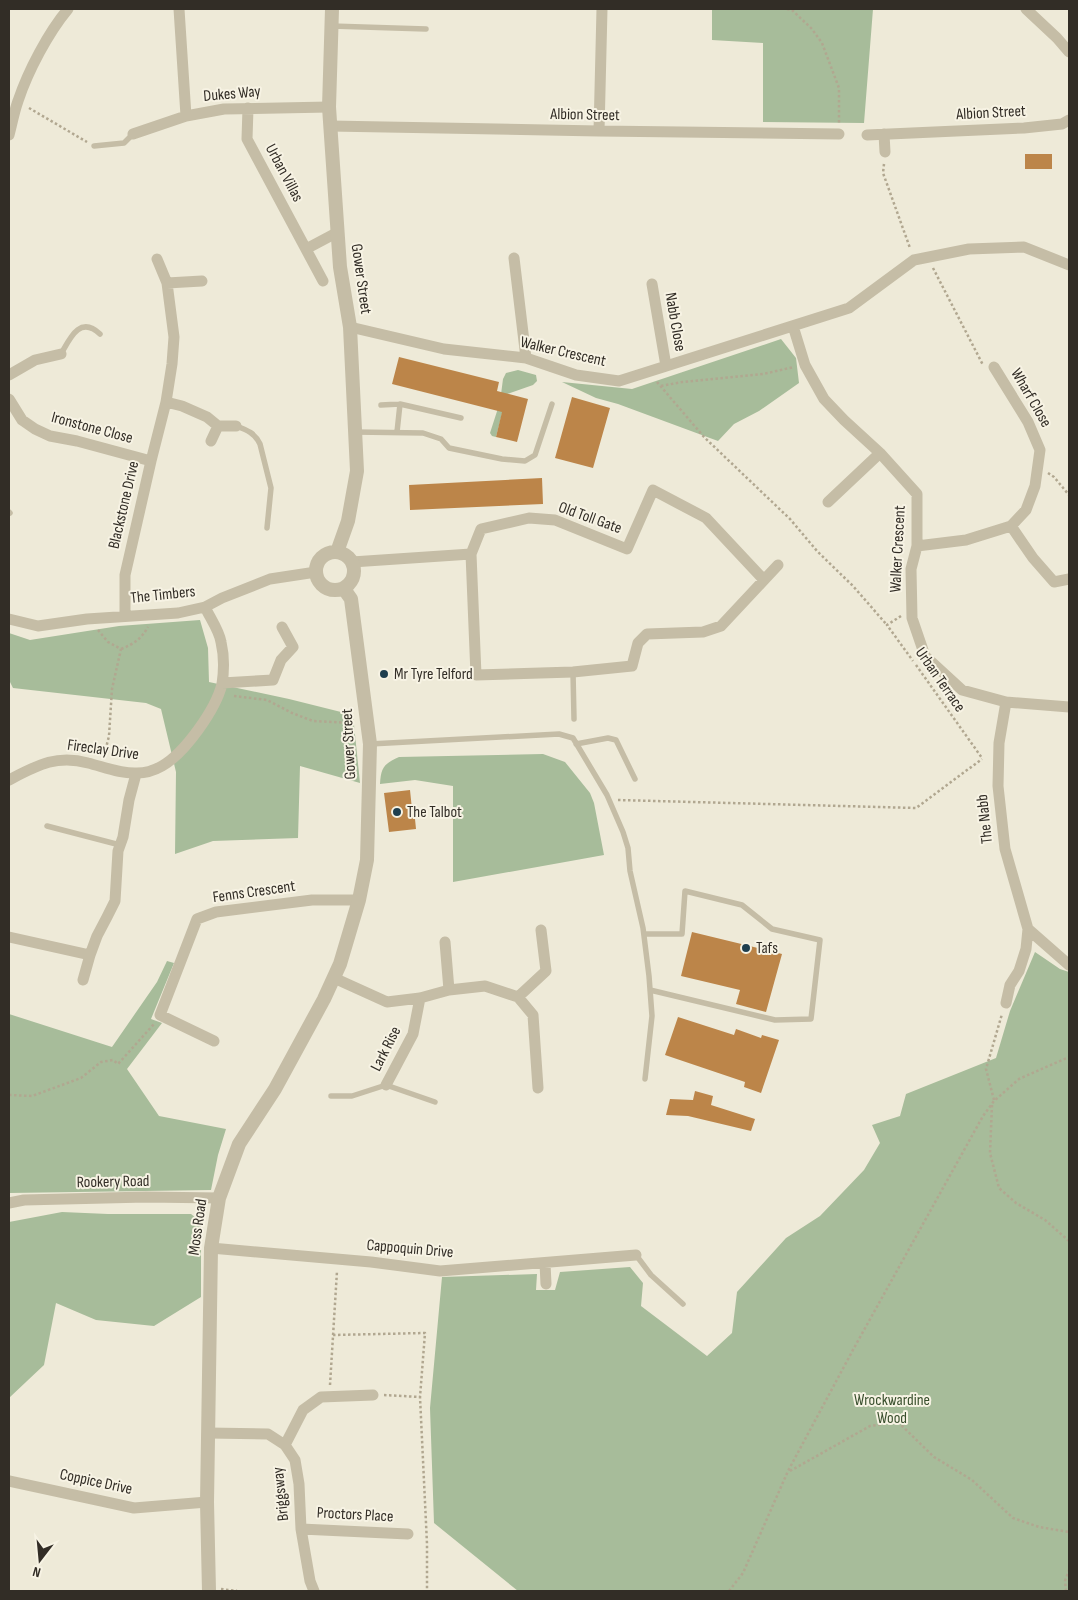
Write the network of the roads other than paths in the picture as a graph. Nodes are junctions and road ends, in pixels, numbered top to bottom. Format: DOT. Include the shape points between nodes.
graph roads {
  1 [pos="68,9"];
  2 [pos="179,9"];
  3 [pos="332,9"];
  4 [pos="602,9"];
  5 [pos="1026,9"];
  6 [pos="331,26"];
  7 [pos="426,28"];
  8 [pos="1069,52"];
  9 [pos="328,107"];
  10 [pos="248,108"];
  11 [pos="186,116"];
  12 [pos="1069,120"];
  13 [pos="330,126"];
  14 [pos="599,131"];
  15 [pos="133,134"];
  16 [pos="839,134"];
  17 [pos="884,134"];
  18 [pos="9,135"];
  19 [pos="867,135"];
  20 [pos="94,146"];
  21 [pos="885,152"];
  22 [pos="338,232"];
  23 [pos="306,249"];
  24 [pos="514,258"];
  25 [pos="157,259"];
  26 [pos="1069,265"];
  27 [pos="202,281"];
  28 [pos="322,281"];
  29 [pos="167,283"];
  30 [pos="652,284"];
  31 [pos="793,326"];
  32 [pos="350,327"];
  33 [pos="100,334"];
  34 [pos="61,354"];
  35 [pos="526,358"];
  36 [pos="666,366"];
  37 [pos="994,367"];
  38 [pos="9,375"];
  39 [pos="9,399"];
  40 [pos="166,402"];
  41 [pos="400,404"];
  42 [pos="552,404"];
  43 [pos="381,405"];
  44 [pos="461,418"];
  45 [pos="218,426"];
  46 [pos="236,426"];
  47 [pos="355,432"];
  48 [pos="396,432"];
  49 [pos="210,441"];
  50 [pos="880,454"];
  51 [pos="151,460"];
  52 [pos="828,502"];
  53 [pos="1011,526"];
  54 [pos="268,528"];
  55 [pos="917,546"];
  56 [pos="337,552"];
  57 [pos="470,554"];
  58 [pos="352,562"];
  59 [pos="778,565"];
  60 [pos="316,572"];
  61 [pos="1069,579"];
  62 [pos="764,580"];
  63 [pos="344,589"];
  64 [pos="205,607"];
  65 [pos="125,616"];
  66 [pos="9,619"];
  67 [pos="282,627"];
  68 [pos="573,672"];
  69 [pos="220,688"];
  70 [pos="1006,702"];
  71 [pos="1069,707"];
  72 [pos="574,719"];
  73 [pos="370,744"];
  74 [pos="576,744"];
  75 [pos="136,774"];
  76 [pos="635,779"];
  77 [pos="9,780"];
  78 [pos="47,826"];
  79 [pos="120,845"];
  80 [pos="359,900"];
  81 [pos="1028,929"];
  82 [pos="541,930"];
  83 [pos="644,934"];
  84 [pos="9,937"];
  85 [pos="445,942"];
  86 [pos="90,955"];
  87 [pos="1069,965"];
  88 [pos="334,978"];
  89 [pos="83,980"];
  90 [pos="450,990"];
  91 [pos="650,990"];
  92 [pos="518,997"];
  93 [pos="420,998"];
  94 [pos="1006,1003"];
  95 [pos="214,1040"];
  96 [pos="645,1078"];
  97 [pos="386,1085"];
  98 [pos="538,1088"];
  99 [pos="331,1096"];
  100 [pos="435,1102"];
  101 [pos="219,1198"];
  102 [pos="9,1203"];
  103 [pos="211,1248"];
  104 [pos="636,1255"];
  105 [pos="545,1263"];
  106 [pos="546,1284"];
  107 [pos="683,1304"];
  108 [pos="373,1395"];
  109 [pos="208,1432"];
  110 [pos="286,1445"];
  111 [pos="9,1481"];
  112 [pos="207,1502"];
  113 [pos="301,1528"];
  114 [pos="408,1534"];
  115 [pos="209,1591"];
  116 [pos="314,1591"];
  1 -- 18 [label="street" via="34,63 18,101"];
  2 -- 11 [label="street, Dukes Way"];
  3 -- 6 [label="street, Gower Street"];
  4 -- 14 [label="street"];
  5 -- 8 [label="street"];
  6 -- 7 [label="lane"];
  6 -- 9 [label="street, Gower Street"];
  9 -- 10 [label="street, Dukes Way"];
  9 -- 13 [label="street, Gower Street"];
  10 -- 11 [label="street, Dukes Way"];
  10 -- 23 [label="street, Urban Villas" via="248,139"];
  11 -- 15 [label="street"];
  12 -- 17 [label="street, Albion Street" via="1062,124 1024,128"];
  13 -- 14 [label="street, Albion Street"];
  13 -- 22 [label="street, Gower Street"];
  14 -- 16 [label="street, Albion Street"];
  15 -- 20 [label="lane" via="124,143"];
  17 -- 19 [label="street, Albion Street"];
  17 -- 21 [label="street"];
  22 -- 23 [label="street"];
  22 -- 32 [label="street, Gower Street"];
  23 -- 28 [label="street, Urban Villas"];
  24 -- 35 [label="street"];
  25 -- 29 [label="street, Blackstone Drive"];
  26 -- 31 [label="street, Walker Crescent" via="1024,246 969,249 914,260 849,308"];
  27 -- 29 [label="street"];
  29 -- 40 [label="street, Blackstone Drive" via="174,336"];
  30 -- 36 [label="street, Nabb Close"];
  31 -- 36 [label="street, Walker Crescent"];
  31 -- 50 [label="street, Walker Crescent" via="805,365 824,399"];
  32 -- 35 [label="street, Walker Crescent" via="444,349"];
  32 -- 47 [label="street, Gower Street"];
  33 -- 34 [label="lane" via="94,328 80,328"];
  34 -- 38 [label="street" via="35,360"];
  35 -- 36 [label="street, Walker Crescent" via="576,375 619,381"];
  37 -- 53 [label="street, Wharf Close" via="1028,422 1040,450 1035,486 1026,510"];
  39 -- 51 [label="street, Ironstone Close" via="22,420 50,436"];
  40 -- 45 [label="street" via="207,417"];
  40 -- 51 [label="street, Blackstone Drive"];
  41 -- 43 [label="lane"];
  41 -- 44 [label="lane"];
  41 -- 48 [label="lane"];
  42 -- 48 [label="lane" via="535,455 525,461 449,448 440,439 423,433"];
  45 -- 46 [label="street"];
  45 -- 49 [label="street"];
  46 -- 54 [label="lane" via="250,432 260,444 271,488"];
  47 -- 48 [label="lane"];
  47 -- 56 [label="street, Gower Street" via="357,471 348,521"];
  50 -- 52 [label="street"];
  50 -- 55 [label="street, Walker Crescent" via="917,494"];
  51 -- 65 [label="street, Blackstone Drive" via="125,575"];
  53 -- 55 [label="street" via="966,540"];
  53 -- 61 [label="street" via="1054,582"];
  55 -- 70 [label="street, Walker Crescent" via="910,569 912,618 925,656 962,690"];
  56 -- 58 [label="street" via="348,556"];
  56 -- 60 [label="street" via="324,556"];
  57 -- 58 [label="street"];
  57 -- 62 [label="street, Old Toll Gate" via="481,529 529,518 555,520 627,549 653,490 706,518"];
  57 -- 68 [label="street, Old Toll Gate" via="476,675"];
  58 -- 63 [label="street" via="354,579"];
  59 -- 62 [label="street, Old Toll Gate"];
  60 -- 63 [label="street" via="317,580 328,590"];
  60 -- 64 [label="street, The Timbers" via="270,580"];
  62 -- 68 [label="street, Old Toll Gate" via="721,626 703,632 647,634 638,643 632,666"];
  63 -- 73 [label="street, Gower Street" via="351,599"];
  64 -- 65 [label="street, The Timbers" via="178,613"];
  64 -- 69 [label="street, Fireclay Drive" via="221,640 223,667"];
  65 -- 66 [label="street, The Timbers" via="38,626"];
  67 -- 69 [label="street" via="294,647 281,660 273,680"];
  68 -- 72 [label="lane"];
  69 -- 75 [label="street, Fireclay Drive" via="210,712 178,753 162,766"];
  70 -- 71 [label="street, Walker Crescent"];
  70 -- 81 [label="street, The Nabb" via="998,743 1004,849"];
  73 -- 74 [label="lane" via="559,734 573,738"];
  73 -- 80 [label="street, Gower Street" via="367,860"];
  74 -- 76 [label="lane" via="608,738 616,740"];
  74 -- 83 [label="lane" via="609,800 623,832"];
  75 -- 77 [label="street, Fireclay Drive" via="86,762 51,760"];
  75 -- 79 [label="street"];
  78 -- 79 [label="lane"];
  79 -- 86 [label="street" via="115,901"];
  80 -- 88 [label="street, Moss Road"];
  80 -- 95 [label="street, Fenns Crescent" via="312,900 216,912 197,919 160,1015"];
  81 -- 87 [label="street"];
  81 -- 94 [label="street" via="1026,949 1019,971 1010,985"];
  82 -- 92 [label="street" via="546,971"];
  83 -- 91 [label="lane"];
  83 -- 91 [label="lane" via="682,934 685,891 742,905 772,929 820,940 811,1019 775,1020"];
  84 -- 86 [label="street"];
  85 -- 90 [label="street"];
  86 -- 89 [label="street"];
  88 -- 93 [label="street" via="387,1002"];
  88 -- 101 [label="street, Moss Road" via="275,1089 239,1144"];
  90 -- 92 [label="street" via="485,986"];
  90 -- 93 [label="street"];
  91 -- 96 [label="lane" via="652,1016"];
  92 -- 98 [label="street" via="533,1015"];
  93 -- 97 [label="street, Lark Rise" via="413,1034"];
  97 -- 99 [label="lane" via="352,1096"];
  97 -- 100 [label="lane"];
  101 -- 102 [label="street, Rookery Road" via="146,1197"];
  101 -- 103 [label="street, Moss Road"];
  103 -- 105 [label="street, Cappoquin Drive" via="440,1271"];
  103 -- 109 [label="street, Moss Road"];
  104 -- 105 [label="street, Cappoquin Drive"];
  104 -- 107 [label="lane" via="651,1275"];
  105 -- 106 [label="street"];
  108 -- 110 [label="street" via="321,1397 303,1410"];
  109 -- 110 [label="street, Briggsway" via="268,1434"];
  109 -- 112 [label="street, Moss Road"];
  110 -- 113 [label="street, Briggsway" via="295,1460"];
  111 -- 112 [label="street, Coppice Drive" via="134,1508"];
  112 -- 115 [label="street, Moss Road"];
  113 -- 114 [label="street, Proctors Place"];
  113 -- 116 [label="street, Briggsway"];
}
